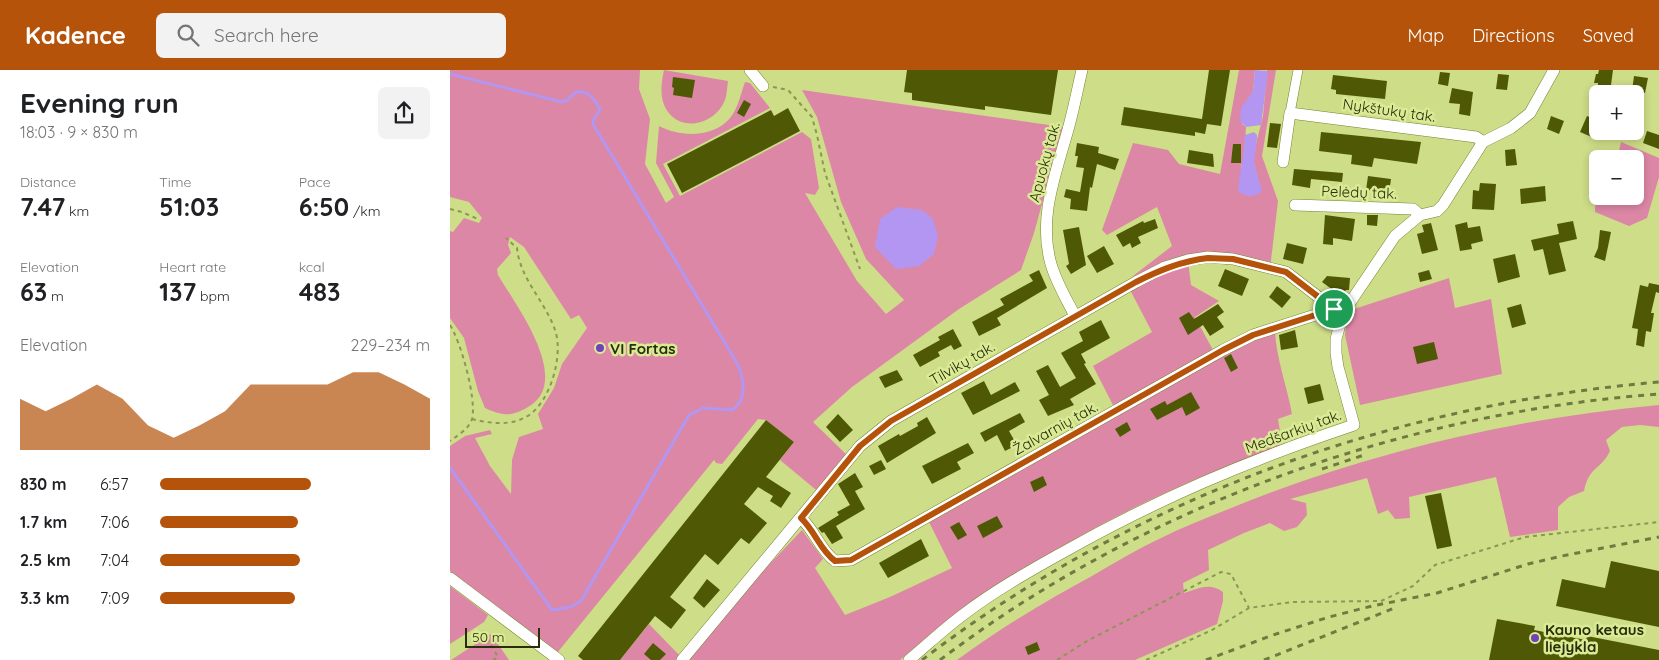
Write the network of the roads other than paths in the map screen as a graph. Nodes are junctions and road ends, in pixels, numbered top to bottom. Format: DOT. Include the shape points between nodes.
graph roads {
  1 [pos="750,70"];
  2 [pos="1082,70"];
  3 [pos="1298,70"];
  4 [pos="1554,70"];
  5 [pos="763,86"];
  6 [pos="1290,112"];
  7 [pos="1483,142"];
  8 [pos="1283,162"];
  9 [pos="1294,205"];
  10 [pos="1420,215"];
  11 [pos="1338,311"];
  12 [pos="1075,316"];
  13 [pos="801,518"];
  14 [pos="450,578"];
  15 [pos="559,660"];
  16 [pos="682,660"];
  17 [pos="909,660"];
  1 -- 5 [label="street"];
  2 -- 12 [label="street, Apuokų tak." via="1046,216 1051,266"];
  3 -- 6 [label="street"];
  4 -- 7 [label="street" via="1530,113 1512,128"];
  6 -- 7 [label="street, Nykštukų tak." via="1476,137"];
  6 -- 8 [label="street"];
  7 -- 10 [label="street, Medšarkių tak." via="1443,205"];
  9 -- 10 [label="street, Pelėdų tak." via="1413,209"];
  10 -- 11 [label="street, Medšarkių tak." via="1390,243"];
  11 -- 12 [label="street, Tilvikų tak." via="1286,272 1233,259 1208,258 1166,267"];
  11 -- 13 [label="street, Žalvarnių tak." via="1253,335 1223,350 851,560 835,561 828,556"];
  11 -- 17 [label="street, Medšarkių tak." via="1336,353 1354,425 1216,476 1102,530 965,613"];
  12 -- 13 [label="street, Tilvikų tak." via="891,421 860,446"];
  13 -- 16 [label="street, Tilvikų tak."];
  14 -- 15 [label="street"];
}
